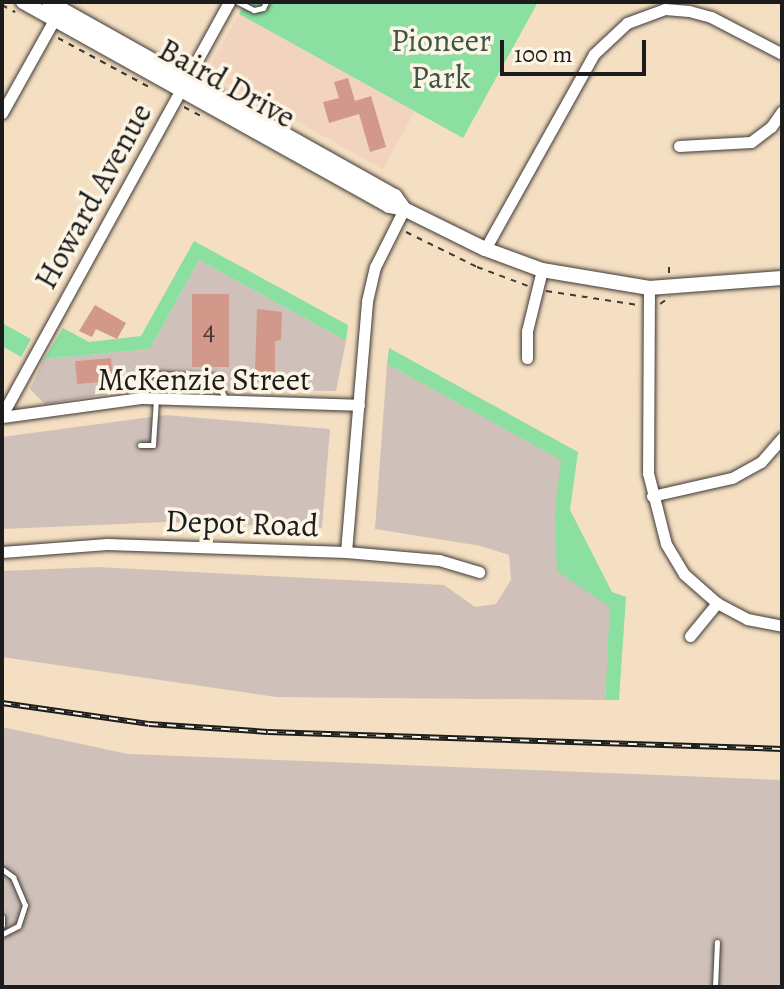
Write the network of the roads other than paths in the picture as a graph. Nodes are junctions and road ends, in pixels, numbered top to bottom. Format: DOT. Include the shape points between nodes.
graph roads {
  1 [pos="23,2"];
  2 [pos="229,2"];
  3 [pos="238,2"];
  4 [pos="266,2"];
  5 [pos="57,8"];
  6 [pos="645,8"];
  7 [pos="782,54"];
  8 [pos="185,84"];
  9 [pos="782,111"];
  10 [pos="2,113"];
  11 [pos="679,146"];
  12 [pos="404,209"];
  13 [pos="485,249"];
  14 [pos="542,270"];
  15 [pos="782,278"];
  16 [pos="649,288"];
  17 [pos="527,358"];
  18 [pos="141,398"];
  19 [pos="156,398"];
  20 [pos="226,400"];
  21 [pos="359,405"];
  22 [pos="2,416"];
  23 [pos="782,438"];
  24 [pos="140,445"];
  25 [pos="652,496"];
  26 [pos="2,552"];
  27 [pos="346,552"];
  28 [pos="479,572"];
  29 [pos="717,603"];
  30 [pos="782,626"];
  31 [pos="690,636"];
  32 [pos="2,869"];
  33 [pos="2,917"];
  34 [pos="2,925"];
  35 [pos="2,934"];
  36 [pos="717,942"];
  37 [pos="715,987"];
  1 -- 5 [label="street, Baird Drive"];
  2 -- 8 [label="street, Howard Avenue"];
  3 -- 4 [label="lane" via="254,10"];
  5 -- 8 [label="street, Baird Drive"];
  5 -- 10 [label="street"];
  6 -- 7 [label="street" via="711,17"];
  6 -- 13 [label="street" via="594,54"];
  8 -- 12 [label="street, Baird Drive" via="389,206"];
  8 -- 22 [label="street, Howard Avenue"];
  9 -- 11 [label="street" via="751,142"];
  12 -- 13 [label="street, Baird Drive"];
  12 -- 21 [label="street" via="370,282"];
  13 -- 14 [label="street, Baird Drive"];
  14 -- 16 [label="street, Baird Drive"];
  14 -- 17 [label="street" via="527,331"];
  15 -- 16 [label="street, Baird Drive"];
  16 -- 25 [label="street"];
  18 -- 19 [label="street, McKenzie Street"];
  18 -- 20 [label="lane" via="148,374 215,377"];
  18 -- 22 [label="street, McKenzie Street"];
  19 -- 20 [label="street, McKenzie Street"];
  19 -- 24 [label="lane" via="153,445"];
  20 -- 21 [label="street, McKenzie Street"];
  21 -- 27 [label="street"];
  23 -- 25 [label="street" via="761,462 732,478"];
  25 -- 29 [label="street" via="666,544 684,574"];
  26 -- 27 [label="street, Depot Road" via="107,544"];
  27 -- 28 [label="street, Depot Road" via="439,560"];
  29 -- 30 [label="street" via="747,619"];
  29 -- 31 [label="street"];
  32 -- 35 [label="lane" via="13,877 25,905 18,926"];
  33 -- 34 [label="lane"];
  36 -- 37 [label="lane"];
}
